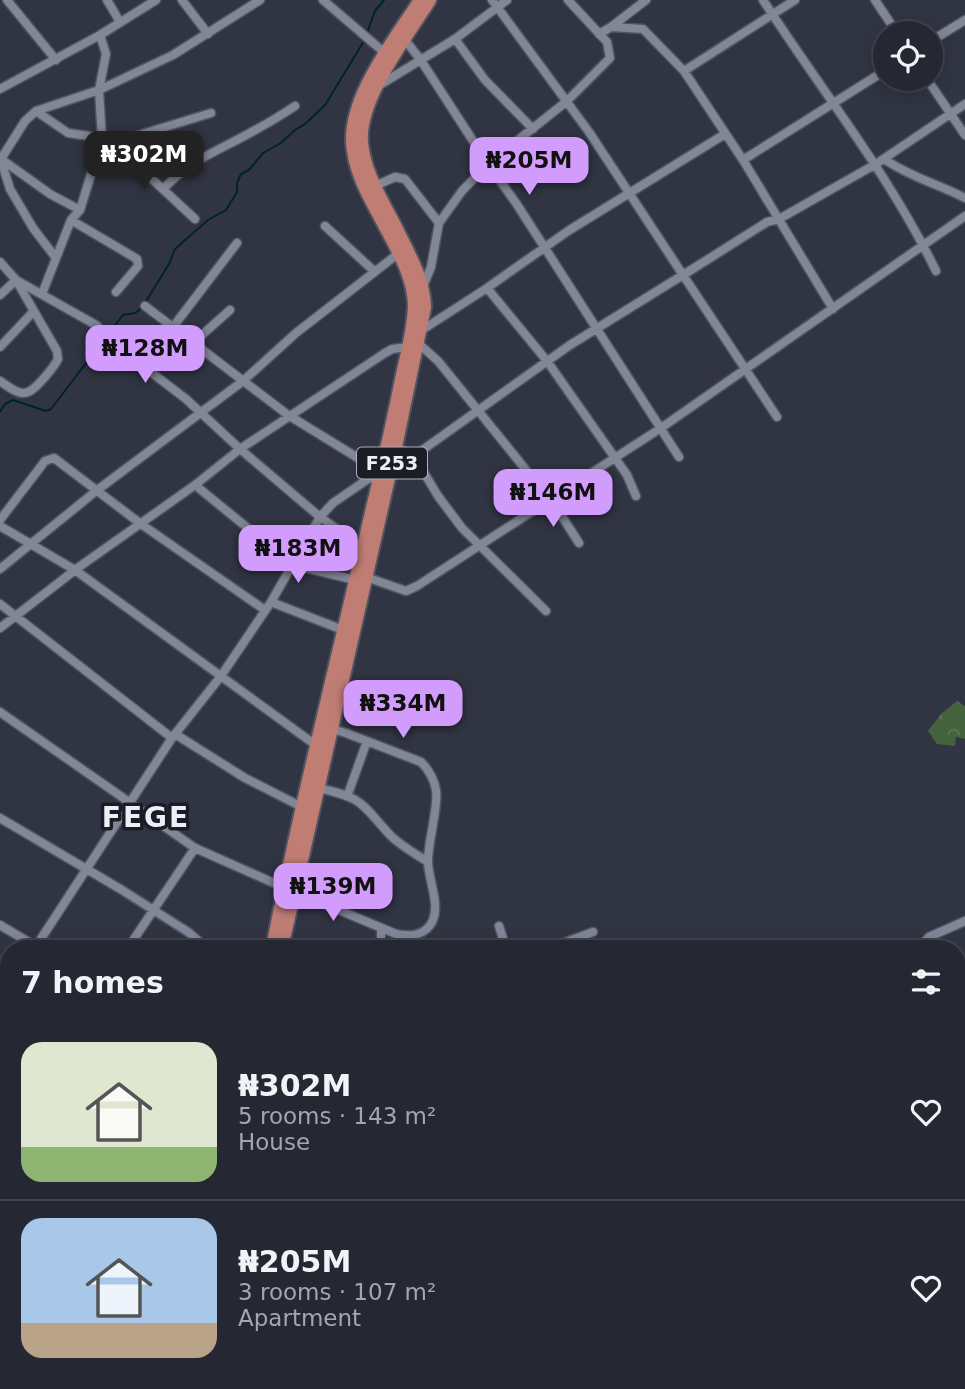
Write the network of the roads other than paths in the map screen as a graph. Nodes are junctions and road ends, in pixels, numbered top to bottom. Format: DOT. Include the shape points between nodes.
graph roads {
  1 [pos="107,0"];
  2 [pos="156,0"];
  3 [pos="182,0"];
  4 [pos="260,0"];
  5 [pos="323,0"];
  6 [pos="420,0"];
  7 [pos="430,0"];
  8 [pos="507,0"];
  9 [pos="568,0"];
  10 [pos="763,0"];
  11 [pos="795,0"];
  12 [pos="875,0"];
  13 [pos="10,1"];
  14 [pos="642,1"];
  15 [pos="495,4"];
  16 [pos="0,10"];
  17 [pos="772,15"];
  18 [pos="965,20"];
  19 [pos="889,21"];
  20 [pos="120,22"];
  21 [pos="611,27"];
  22 [pos="208,34"];
  23 [pos="599,34"];
  24 [pos="943,34"];
  25 [pos="100,35"];
  26 [pos="455,39"];
  27 [pos="405,40"];
  28 [pos="386,54"];
  29 [pos="420,59"];
  30 [pos="56,61"];
  31 [pos="684,71"];
  32 [pos="873,78"];
  33 [pos="376,87"];
  34 [pos="0,89"];
  35 [pos="99,90"];
  36 [pos="935,91"];
  37 [pos="567,101"];
  38 [pos="834,103"];
  39 [pos="965,104"];
  40 [pos="295,106"];
  41 [pos="36,111"];
  42 [pos="211,113"];
  43 [pos="951,115"];
  44 [pos="533,129"];
  45 [pos="724,134"];
  46 [pos="965,135"];
  47 [pos="102,139"];
  48 [pos="113,143"];
  49 [pos="1,158"];
  50 [pos="884,159"];
  51 [pos="743,160"];
  52 [pos="488,164"];
  53 [pos="876,164"];
  54 [pos="375,186"];
  55 [pos="164,188"];
  56 [pos="628,194"];
  57 [pos="965,198"];
  58 [pos="80,210"];
  59 [pos="965,216"];
  60 [pos="195,219"];
  61 [pos="779,219"];
  62 [pos="71,220"];
  63 [pos="439,223"];
  64 [pos="325,226"];
  65 [pos="237,243"];
  66 [pos="923,244"];
  67 [pos="544,248"];
  68 [pos="399,253"];
  69 [pos="56,258"];
  70 [pos="0,262"];
  71 [pos="374,271"];
  72 [pos="936,271"];
  73 [pos="683,275"];
  74 [pos="16,280"];
  75 [pos="423,287"];
  76 [pos="487,288"];
  77 [pos="116,292"];
  78 [pos="42,294"];
  79 [pos="0,295"];
  80 [pos="145,306"];
  81 [pos="833,309"];
  82 [pos="229,310"];
  83 [pos="33,312"];
  84 [pos="173,327"];
  85 [pos="598,328"];
  86 [pos="422,330"];
  87 [pos="1,342"];
  88 [pos="194,342"];
  89 [pos="413,346"];
  90 [pos="547,361"];
  91 [pos="745,368"];
  92 [pos="0,381"];
  93 [pos="243,381"];
  94 [pos="478,411"];
  95 [pos="201,412"];
  96 [pos="288,415"];
  97 [pos="777,417"];
  98 [pos="661,428"];
  99 [pos="396,447"];
  100 [pos="240,449"];
  101 [pos="414,456"];
  102 [pos="679,457"];
  103 [pos="358,458"];
  104 [pos="614,459"];
  105 [pos="383,483"];
  106 [pos="195,485"];
  107 [pos="96,491"];
  108 [pos="636,496"];
  109 [pos="549,500"];
  110 [pos="320,517"];
  111 [pos="0,520"];
  112 [pos="141,524"];
  113 [pos="0,526"];
  114 [pos="579,542"];
  115 [pos="33,544"];
  116 [pos="479,547"];
  117 [pos="363,548"];
  118 [pos="293,565"];
  119 [pos="0,569"];
  120 [pos="75,570"];
  121 [pos="361,578"];
  122 [pos="271,602"];
  123 [pos="0,604"];
  124 [pos="265,610"];
  125 [pos="545,611"];
  126 [pos="15,615"];
  127 [pos="0,628"];
  128 [pos="344,630"];
  129 [pos="221,676"];
  130 [pos="0,712"];
  131 [pos="332,729"];
  132 [pos="174,736"];
  133 [pos="367,741"];
  134 [pos="317,746"];
  135 [pos="318,788"];
  136 [pos="348,794"];
  137 [pos="130,804"];
  138 [pos="304,816"];
  139 [pos="0,818"];
  140 [pos="195,848"];
  141 [pos="428,862"];
  142 [pos="88,870"];
  143 [pos="290,890"];
  144 [pos="152,910"];
  145 [pos="964,922"];
  146 [pos="0,925"];
  147 [pos="499,926"];
  148 [pos="382,928"];
  149 [pos="593,932"];
  150 [pos="23,940"];
  151 [pos="41,940"];
  152 [pos="133,940"];
  153 [pos="198,940"];
  154 [pos="274,940"];
  155 [pos="283,940"];
  156 [pos="381,940"];
  157 [pos="503,940"];
  158 [pos="572,940"];
  159 [pos="926,940"];
  1 -- 20 [label="street"];
  2 -- 20 [label="street"];
  3 -- 22 [label="street"];
  4 -- 22 [label="street"];
  5 -- 28 [label="street"];
  6 -- 28 [label="main road, F253"];
  7 -- 27 [label="main road, F253"];
  8 -- 15 [label="street"];
  9 -- 23 [label="street"];
  10 -- 17 [label="street"];
  11 -- 17 [label="street"];
  12 -- 19 [label="street"];
  13 -- 16 [label="street"];
  13 -- 30 [label="street"];
  14 -- 21 [label="street"];
  15 -- 26 [label="street"];
  15 -- 37 [label="street"];
  17 -- 31 [label="street"];
  17 -- 38 [label="street"];
  18 -- 24 [label="street"];
  20 -- 25 [label="street"];
  21 -- 23 [label="street"];
  21 -- 31 [label="street" via="643,29"];
  22 -- 35 [label="street"];
  23 -- 37 [label="street" via="607,42 610,58"];
  25 -- 30 [label="street"];
  25 -- 35 [label="street" via="106,54"];
  26 -- 29 [label="street"];
  26 -- 44 [label="street" via="485,80"];
  27 -- 29 [label="street"];
  27 -- 33 [label="main road, F253"];
  28 -- 68 [label="main road, F253" via="355,111 351,136 364,186"];
  29 -- 33 [label="street"];
  29 -- 52 [label="street"];
  30 -- 34 [label="street"];
  31 -- 45 [label="street"];
  32 -- 38 [label="street"];
  33 -- 54 [label="main road, F253" via="361,128 364,156"];
  35 -- 41 [label="street"];
  35 -- 47 [label="street"];
  36 -- 43 [label="street"];
  37 -- 44 [label="street"];
  37 -- 56 [label="street"];
  38 -- 51 [label="street"];
  38 -- 53 [label="street"];
  39 -- 43 [label="street"];
  40 -- 55 [label="street" via="182,170"];
  41 -- 47 [label="street" via="68,133"];
  41 -- 49 [label="street"];
  42 -- 48 [label="street"];
  43 -- 46 [label="street"];
  43 -- 50 [label="street"];
  44 -- 52 [label="street"];
  45 -- 51 [label="street"];
  45 -- 56 [label="street"];
  47 -- 48 [label="street"];
  47 -- 58 [label="street"];
  48 -- 55 [label="street"];
  49 -- 58 [label="street"];
  49 -- 69 [label="street" via="10,189"];
  50 -- 53 [label="street"];
  50 -- 57 [label="street"];
  51 -- 61 [label="street"];
  52 -- 63 [label="street"];
  52 -- 67 [label="street"];
  53 -- 61 [label="street"];
  53 -- 66 [label="street"];
  54 -- 63 [label="street" via="395,177 405,178"];
  54 -- 75 [label="main road, F253"];
  55 -- 60 [label="street"];
  56 -- 67 [label="street"];
  56 -- 73 [label="street"];
  58 -- 62 [label="street"];
  59 -- 66 [label="street"];
  61 -- 73 [label="street"];
  61 -- 81 [label="street"];
  62 -- 69 [label="street"];
  62 -- 77 [label="street" via="137,259 138,266"];
  63 -- 75 [label="street"];
  64 -- 71 [label="street"];
  65 -- 84 [label="street"];
  66 -- 72 [label="street"];
  66 -- 81 [label="street"];
  67 -- 76 [label="street"];
  67 -- 85 [label="street"];
  68 -- 71 [label="street"];
  68 -- 89 [label="main road, F253" via="413,293"];
  69 -- 78 [label="street"];
  70 -- 74 [label="street"];
  71 -- 93 [label="street"];
  73 -- 85 [label="street"];
  73 -- 91 [label="street"];
  74 -- 78 [label="street"];
  74 -- 79 [label="street"];
  74 -- 83 [label="street"];
  75 -- 86 [label="main road, F253"];
  76 -- 86 [label="street"];
  76 -- 90 [label="street"];
  78 -- 95 [label="street" via="96,325"];
  80 -- 84 [label="street"];
  81 -- 91 [label="street"];
  82 -- 88 [label="street"];
  83 -- 87 [label="street"];
  83 -- 92 [label="street" via="58,359 32,392 14,391"];
  84 -- 88 [label="street"];
  85 -- 90 [label="street"];
  85 -- 98 [label="street"];
  86 -- 89 [label="main road, F253"];
  88 -- 93 [label="street"];
  89 -- 94 [label="street" via="438,361"];
  89 -- 96 [label="street" via="392,349"];
  89 -- 99 [label="main road, F253"];
  89 -- 105 [label="main road, F253"];
  90 -- 94 [label="street"];
  90 -- 104 [label="street"];
  91 -- 97 [label="street"];
  91 -- 98 [label="street"];
  93 -- 95 [label="street"];
  93 -- 96 [label="street"];
  94 -- 101 [label="street"];
  94 -- 109 [label="street"];
  95 -- 100 [label="street"];
  95 -- 107 [label="street"];
  96 -- 100 [label="street"];
  96 -- 103 [label="street"];
  98 -- 102 [label="street"];
  98 -- 104 [label="street"];
  99 -- 101 [label="street"];
  99 -- 105 [label="main road, F253"];
  100 -- 106 [label="street"];
  100 -- 110 [label="street"];
  101 -- 116 [label="street" via="449,512"];
  104 -- 108 [label="street"];
  104 -- 109 [label="street"];
  105 -- 110 [label="street" via="368,478"];
  105 -- 117 [label="main road, F253"];
  105 -- 121 [label="main road, F253"];
  106 -- 112 [label="street"];
  106 -- 118 [label="street"];
  107 -- 111 [label="street" via="49,458"];
  107 -- 112 [label="street"];
  107 -- 115 [label="street"];
  109 -- 114 [label="street"];
  109 -- 116 [label="street"];
  110 -- 117 [label="street"];
  110 -- 118 [label="street"];
  112 -- 120 [label="street"];
  112 -- 124 [label="street"];
  113 -- 115 [label="street"];
  115 -- 119 [label="street"];
  115 -- 120 [label="street"];
  116 -- 121 [label="street" via="406,591"];
  116 -- 125 [label="street"];
  117 -- 121 [label="main road, F253"];
  118 -- 121 [label="street"];
  118 -- 122 [label="street"];
  120 -- 126 [label="street"];
  120 -- 129 [label="street"];
  121 -- 128 [label="main road, F253"];
  121 -- 131 [label="main road, F253"];
  122 -- 124 [label="street"];
  122 -- 128 [label="street"];
  123 -- 126 [label="street"];
  124 -- 129 [label="street"];
  126 -- 127 [label="street"];
  126 -- 132 [label="street"];
  128 -- 134 [label="main road, F253"];
  129 -- 132 [label="street"];
  129 -- 134 [label="street"];
  130 -- 137 [label="street"];
  131 -- 133 [label="street"];
  131 -- 135 [label="main road, F253"];
  132 -- 137 [label="street"];
  132 -- 138 [label="street"];
  133 -- 136 [label="street"];
  133 -- 141 [label="street" via="421,762 430,770 437,792"];
  134 -- 138 [label="main road, F253"];
  135 -- 136 [label="street"];
  135 -- 138 [label="main road, F253"];
  136 -- 141 [label="street" via="366,806 393,838"];
  137 -- 140 [label="street"];
  137 -- 142 [label="street"];
  138 -- 143 [label="main road, F253"];
  139 -- 142 [label="street"];
  140 -- 143 [label="street"];
  140 -- 144 [label="street"];
  141 -- 148 [label="street" via="433,921 409,937"];
  142 -- 144 [label="street"];
  142 -- 151 [label="street"];
  143 -- 148 [label="street"];
  143 -- 154 [label="main road, F253"];
  143 -- 155 [label="main road, F253"];
  144 -- 152 [label="street"];
  144 -- 153 [label="street"];
  145 -- 159 [label="street"];
  146 -- 150 [label="street"];
  147 -- 157 [label="street"];
  148 -- 156 [label="street"];
  149 -- 158 [label="street"];
}
